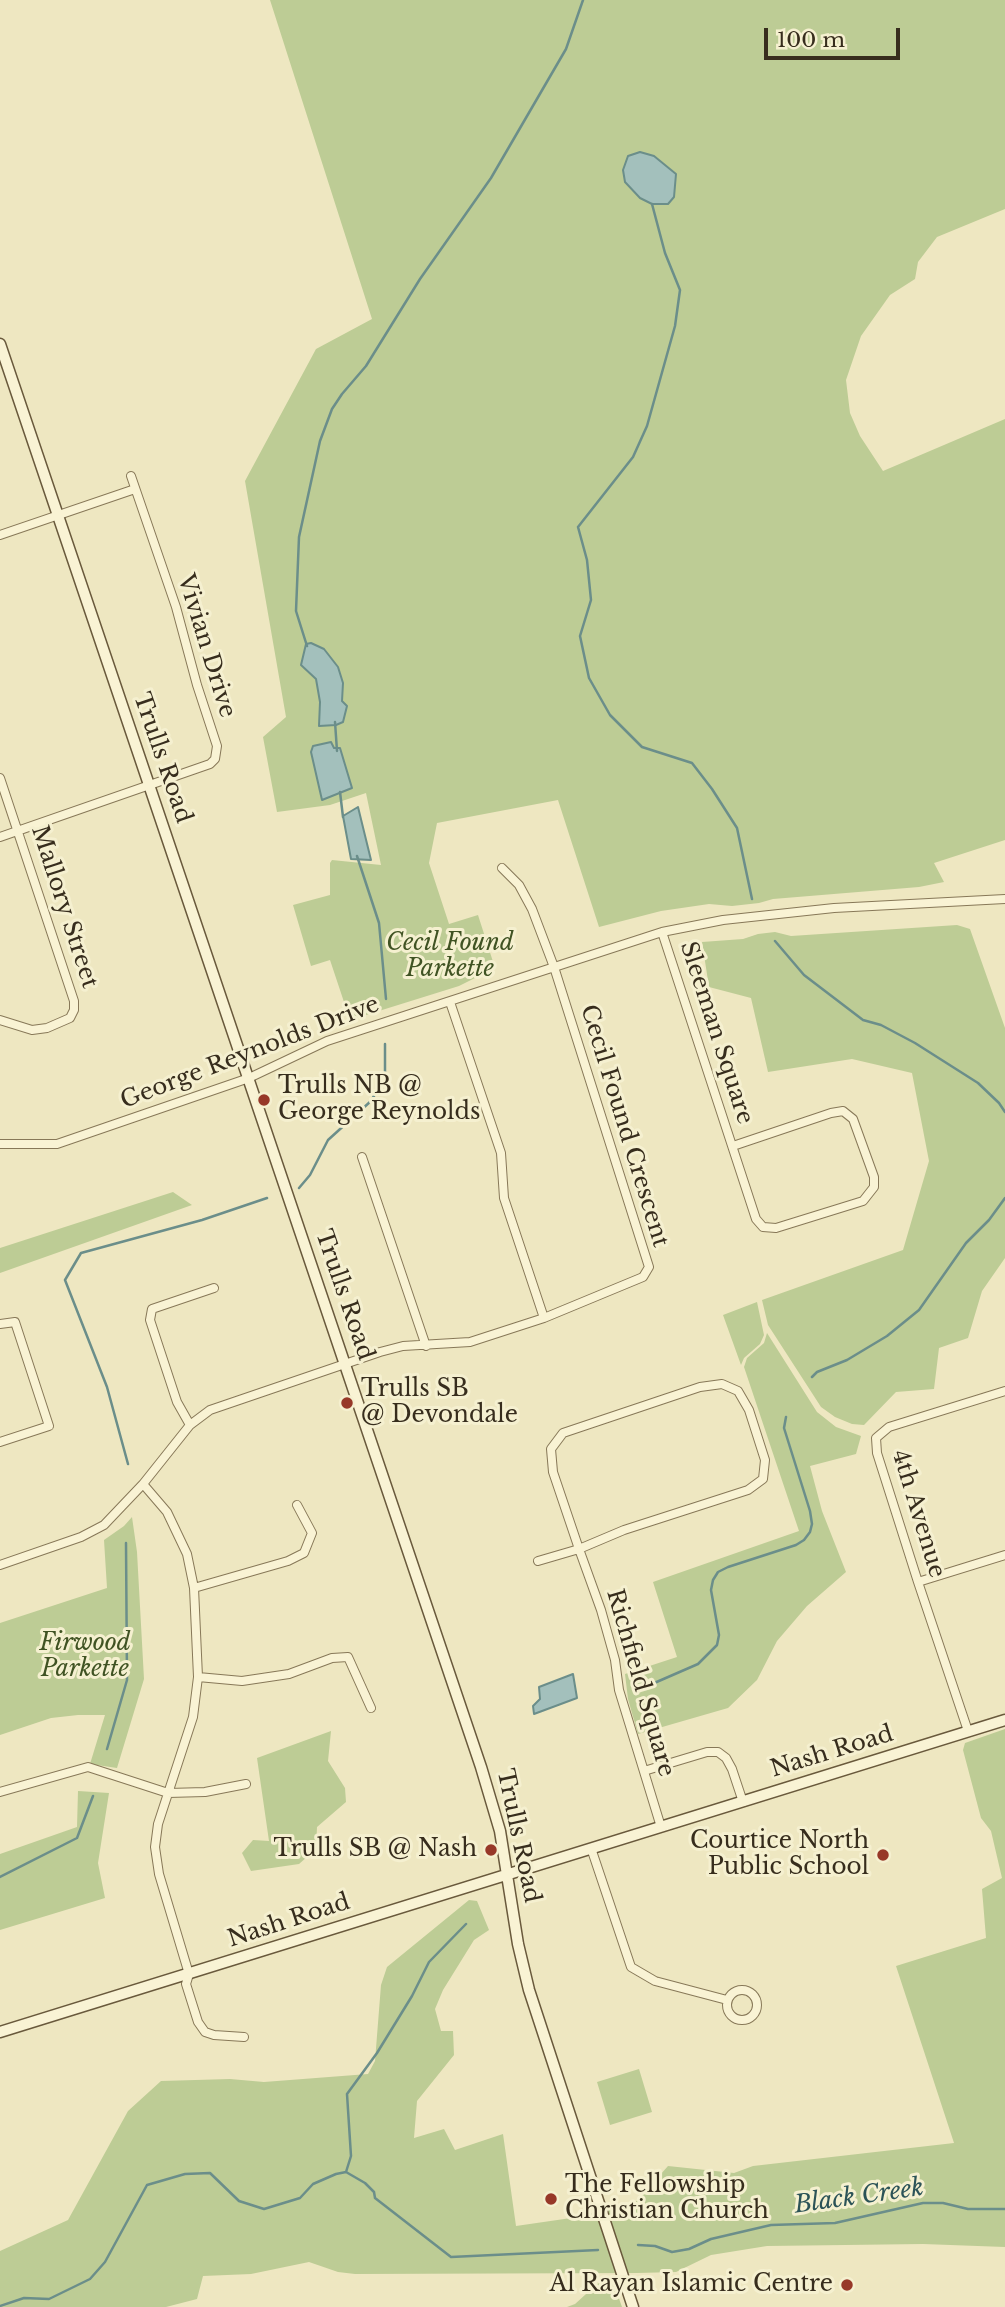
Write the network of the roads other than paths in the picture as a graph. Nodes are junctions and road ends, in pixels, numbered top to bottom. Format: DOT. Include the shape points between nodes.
graph roads {
  1 [pos="0,344"];
  2 [pos="131,476"];
  3 [pos="135,489"];
  4 [pos="57,516"];
  5 [pos="0,536"];
  6 [pos="0,778"];
  7 [pos="149,785"];
  8 [pos="19,831"];
  9 [pos="0,837"];
  10 [pos="502,868"];
  11 [pos="1005,899"];
  12 [pos="662,932"];
  13 [pos="554,967"];
  14 [pos="450,1002"];
  15 [pos="0,1020"];
  16 [pos="249,1078"];
  17 [pos="0,1143"];
  18 [pos="733,1146"];
  19 [pos="362,1157"];
  20 [pos="214,1288"];
  21 [pos="544,1318"];
  22 [pos="0,1324"];
  23 [pos="426,1346"];
  24 [pos="345,1364"];
  25 [pos="1005,1391"];
  26 [pos="190,1425"];
  27 [pos="0,1441"];
  28 [pos="143,1484"];
  29 [pos="297,1505"];
  30 [pos="579,1549"];
  31 [pos="1005,1555"];
  32 [pos="538,1561"];
  33 [pos="0,1565"];
  34 [pos="918,1582"];
  35 [pos="194,1588"];
  36 [pos="198,1677"];
  37 [pos="371,1708"];
  38 [pos="1005,1720"];
  39 [pos="968,1731"];
  40 [pos="644,1771"];
  41 [pos="246,1784"];
  42 [pos="0,1792"];
  43 [pos="168,1793"];
  44 [pos="743,1802"];
  45 [pos="662,1827"];
  46 [pos="590,1848"];
  47 [pos="508,1874"];
  48 [pos="189,1974"];
  49 [pos="727,2000"];
  50 [pos="0,2032"];
  51 [pos="244,2037"];
  52 [pos="633,2307"];
  1 -- 4 [label="street, Trulls Road"];
  2 -- 3 [label="street, Vivian Drive"];
  3 -- 4 [label="street"];
  3 -- 7 [label="street, Vivian Drive" via="176,607 218,753 210,764"];
  4 -- 5 [label="street"];
  4 -- 7 [label="street, Trulls Road"];
  6 -- 8 [label="street, Mallory Street"];
  7 -- 8 [label="street"];
  7 -- 16 [label="street, Trulls Road"];
  8 -- 9 [label="street"];
  8 -- 15 [label="street, Mallory Street" via="75,1010 70,1018 32,1030"];
  10 -- 13 [label="street, Cecil Found Crescent" via="519,885 532,909"];
  11 -- 12 [label="street, George Reynolds Drive" via="834,908 723,919"];
  12 -- 13 [label="street, George Reynolds Drive"];
  12 -- 18 [label="street, Sleeman Square"];
  13 -- 14 [label="street, George Reynolds Drive"];
  13 -- 21 [label="street, Cecil Found Crescent" via="649,1267 643,1278"];
  14 -- 16 [label="street, George Reynolds Drive" via="327,1041"];
  14 -- 21 [label="street" via="501,1153 504,1198"];
  16 -- 17 [label="street, George Reynolds Drive" via="57,1144"];
  16 -- 24 [label="street, Trulls Road"];
  18 -- 18 [label="street, Sleeman Square" via="756,1219 763,1227 776,1228 863,1201 874,1187 853,1119 843,1111"];
  19 -- 23 [label="street"];
  20 -- 26 [label="street" via="152,1309 150,1320 177,1402"];
  21 -- 23 [label="street, Cecil Found Crescent" via="470,1342"];
  22 -- 27 [label="street" via="15,1322 49,1426"];
  23 -- 24 [label="street, Cecil Found Crescent" via="403,1346"];
  24 -- 26 [label="street, Cecil Found Crescent" via="210,1409"];
  24 -- 47 [label="street, Trulls Road" via="494,1808"];
  25 -- 34 [label="street, 4th Avenue" via="889,1427 876,1438"];
  26 -- 28 [label="street, Cecil Found Crescent"];
  28 -- 33 [label="street, Cecil Found Crescent" via="104,1525"];
  28 -- 35 [label="street" via="167,1512 187,1554"];
  29 -- 35 [label="street" via="312,1533 304,1553"];
  30 -- 30 [label="street, Richfield Square" via="748,1490 763,1479 765,1460 738,1391 722,1384 700,1387 563,1433 551,1449 553,1472"];
  30 -- 32 [label="street"];
  30 -- 40 [label="street, Richfield Square" via="601,1610"];
  31 -- 34 [label="street"];
  34 -- 39 [label="street, 4th Avenue"];
  35 -- 36 [label="street"];
  36 -- 37 [label="street" via="242,1681 289,1674 348,1657"];
  36 -- 43 [label="street" via="193,1717"];
  38 -- 39 [label="street, Nash Road"];
  39 -- 44 [label="street, Nash Road"];
  40 -- 44 [label="street" via="718,1752 732,1769"];
  40 -- 45 [label="street, Richfield Square"];
  41 -- 43 [label="street" via="205,1793"];
  42 -- 43 [label="street" via="88,1768"];
  43 -- 48 [label="street" via="155,1847"];
  44 -- 45 [label="street, Nash Road"];
  45 -- 46 [label="street, Nash Road"];
  46 -- 47 [label="street, Nash Road"];
  46 -- 49 [label="street" via="631,1967 655,1981"];
  47 -- 48 [label="street, Nash Road"];
  47 -- 52 [label="street, Trulls Road" via="529,1990"];
  48 -- 50 [label="street, Nash Road"];
  48 -- 51 [label="street" via="186,1984 205,2032"];
}
